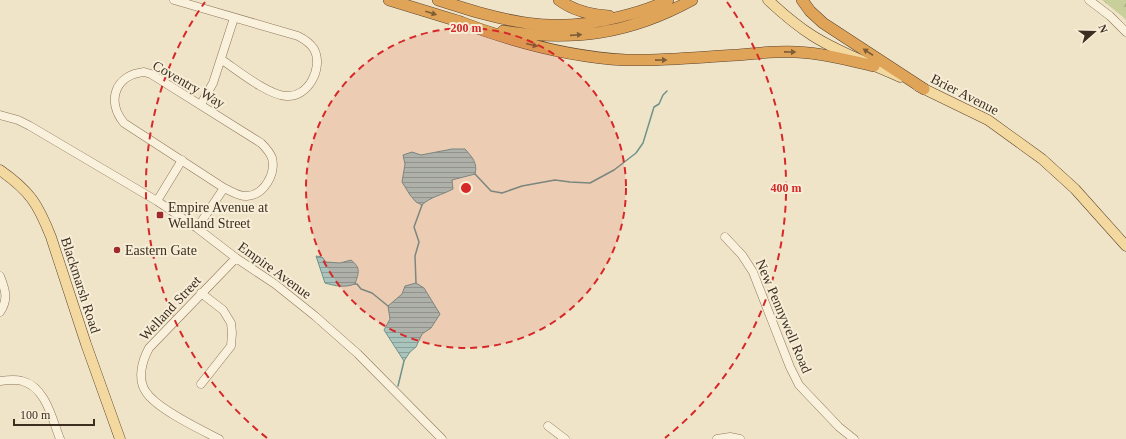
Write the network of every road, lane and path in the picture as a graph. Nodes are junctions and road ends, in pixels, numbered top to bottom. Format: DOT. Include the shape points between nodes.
graph roads {
  1 [pos="174,0"];
  2 [pos="389,0"];
  3 [pos="438,0"];
  4 [pos="559,0"];
  5 [pos="668,0"];
  6 [pos="692,0"];
  7 [pos="768,0"];
  8 [pos="802,0"];
  9 [pos="1089,0"];
  10 [pos="626,15"];
  11 [pos="234,18"];
  12 [pos="455,20"];
  13 [pos="1126,32"];
  14 [pos="222,60"];
  15 [pos="874,66"];
  16 [pos="924,89"];
  17 [pos="201,104"];
  18 [pos="2,116"];
  19 [pos="182,160"];
  20 [pos="0,170"];
  21 [pos="224,188"];
  22 [pos="157,201"];
  23 [pos="197,228"];
  24 [pos="725,237"];
  25 [pos="1126,246"];
  26 [pos="236,258"];
  27 [pos="0,276"];
  28 [pos="201,294"];
  29 [pos="0,312"];
  30 [pos="0,381"];
  31 [pos="201,384"];
  32 [pos="548,426"];
  33 [pos="60,439"];
  34 [pos="120,439"];
  35 [pos="219,439"];
  36 [pos="442,439"];
  37 [pos="565,439"];
  38 [pos="717,439"];
  39 [pos="740,439"];
  40 [pos="853,439"];
  1 -- 11 [label="street"];
  2 -- 12 [label="highway, one-way"];
  3 -- 10 [label="highway" via="505,20 549,26 591,23"];
  4 -- 10 [label="highway" via="574,9 596,15"];
  5 -- 10 [label="highway"];
  12 -- 6 [label="highway, one-way" via="489,29 537,36 577,36 638,24 675,10"];
  7 -- 15 [label="main road, Brier Avenue" via="813,36"];
  16 -- 8 [label="highway, one-way" via="823,24"];
  9 -- 13 [label="street"];
  11 -- 14 [label="street"];
  11 -- 14 [label="street" via="298,36 309,42 317,57 313,80 294,95 278,95"];
  12 -- 15 [label="highway, one-way" via="526,44 583,56 665,60 795,52"];
  14 -- 17 [label="street" via="214,82"];
  15 -- 16 [label="main road, Brier Avenue"];
  16 -- 25 [label="main road, Brier Avenue" via="988,120 1042,159 1075,188"];
  17 -- 19 [label="street, Coventry Way" via="144,72 123,79 116,90 114,104 124,123"];
  17 -- 21 [label="street, Coventry Way" via="261,143 269,151 272,160 270,178 255,194 238,195"];
  18 -- 22 [label="street, Empire Avenue" via="30,126"];
  19 -- 21 [label="street, Coventry Way"];
  19 -- 22 [label="street"];
  20 -- 34 [label="main road, Blackmarsh Road" via="25,190 42,214"];
  21 -- 23 [label="street"];
  22 -- 23 [label="street, Empire Avenue"];
  23 -- 26 [label="street, Empire Avenue"];
  24 -- 40 [label="street, New Pennywell Road" via="742,255 753,272 799,385"];
  26 -- 28 [label="street, Welland Street"];
  26 -- 36 [label="street, Empire Avenue" via="275,284 315,316 358,354"];
  27 -- 29 [label="street" via="6,296"];
  28 -- 31 [label="street" via="223,310 231,323 232,333 231,346"];
  28 -- 35 [label="street, Welland Street" via="149,348 142,364 142,378 145,391 153,401"];
  30 -- 33 [label="street" via="17,380 33,386 44,399"];
  32 -- 37 [label="street"];
  38 -- 39 [label="street"];
}
